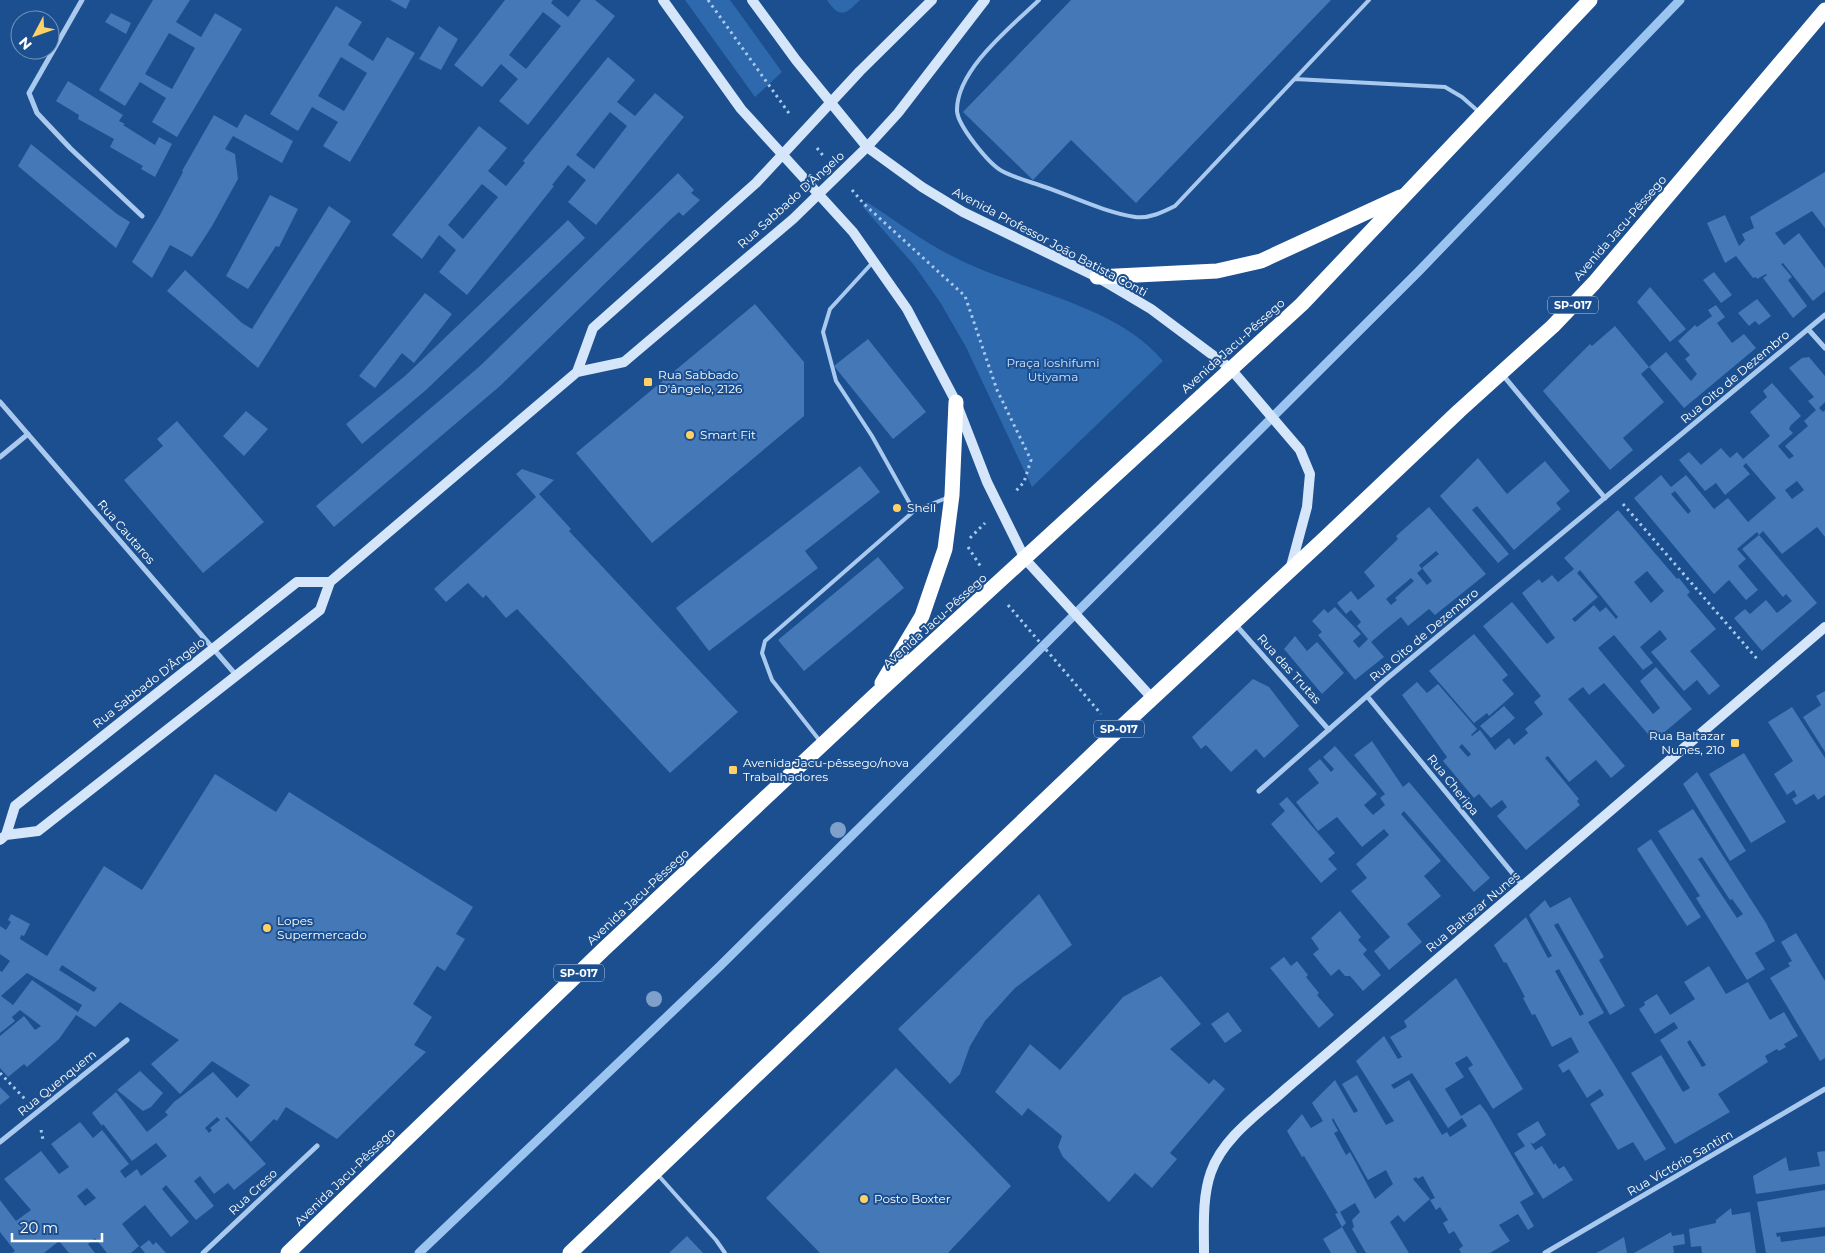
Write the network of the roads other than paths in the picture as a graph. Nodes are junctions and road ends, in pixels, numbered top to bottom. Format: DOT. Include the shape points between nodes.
graph roads {
  1 [pos="82,0"];
  2 [pos="663,0"];
  3 [pos="752,0"];
  4 [pos="932,0"];
  5 [pos="985,0"];
  6 [pos="1039,0"];
  7 [pos="1369,0"];
  8 [pos="1590,0"];
  9 [pos="1825,10"];
  10 [pos="1295,79"];
  11 [pos="832,103"];
  12 [pos="1482,115"];
  13 [pos="867,147"];
  14 [pos="782,155"];
  15 [pos="1408,193"];
  16 [pos="819,194"];
  17 [pos="142,216"];
  18 [pos="873,262"];
  19 [pos="1097,277"];
  20 [pos="1825,315"];
  21 [pos="1808,329"];
  22 [pos="1825,348"];
  23 [pos="1230,368"];
  24 [pos="578,372"];
  25 [pos="1502,374"];
  26 [pos="0,402"];
  27 [pos="956,402"];
  28 [pos="28,434"];
  29 [pos="0,456"];
  30 [pos="952,495"];
  31 [pos="1605,498"];
  32 [pos="914,511"];
  33 [pos="1025,559"];
  34 [pos="1289,571"];
  35 [pos="330,582"];
  36 [pos="1234,623"];
  37 [pos="1825,627"];
  38 [pos="214,648"];
  39 [pos="236,675"];
  40 [pos="1367,696"];
  41 [pos="873,697"];
  42 [pos="1152,698"];
  43 [pos="1330,730"];
  44 [pos="822,744"];
  45 [pos="1259,791"];
  46 [pos="3,837"];
  47 [pos="1523,886"];
  48 [pos="127,1040"];
  49 [pos="1825,1089"];
  50 [pos="0,1142"];
  51 [pos="317,1146"];
  52 [pos="654,1172"];
  53 [pos="202,1253"];
  54 [pos="288,1253"];
  55 [pos="570,1253"];
  56 [pos="725,1253"];
  57 [pos="1204,1253"];
  58 [pos="1545,1253"];
  1 -- 17 [label="street" via="29,94 37,113"];
  2 -- 14 [label="street" via="741,110"];
  3 -- 11 [label="street, Avenida Professor João Batista Conti"];
  4 -- 11 [label="street"];
  5 -- 13 [label="street, Rua Sabbado D'Ângelo" via="898,113"];
  6 -- 10 [label="lane" via="998,39 970,72 957,112 982,154 1002,171 1111,210 1136,217 1156,215 1175,206"];
  7 -- 10 [label="lane"];
  8 -- 12 [label="highway, Avenida Jacu-Pêssego / SP-017"];
  9 -- 25 [label="highway, Avenida Jacu-Pêssego / SP-017" via="1594,283"];
  10 -- 12 [label="lane" via="1445,87"];
  11 -- 13 [label="street, Avenida Professor João Batista Conti"];
  11 -- 14 [label="street"];
  12 -- 15 [label="highway, Avenida Jacu-Pêssego / SP-017"];
  13 -- 16 [label="street, Rua Sabbado D'Ângelo"];
  13 -- 19 [label="street, Avenida Professor João Batista Conti" via="963,212"];
  14 -- 16 [label="street"];
  14 -- 24 [label="street" via="756,183 593,328"];
  15 -- 19 [label="highway" via="1261,261 1216,271"];
  15 -- 23 [label="highway, Avenida Jacu-Pêssego / SP-017" via="1302,304"];
  16 -- 18 [label="street" via="853,232"];
  16 -- 24 [label="street, Rua Sabbado D'Ângelo" via="624,362"];
  18 -- 27 [label="street" via="906,309"];
  18 -- 32 [label="lane" via="830,309 823,332 836,381 872,436"];
  19 -- 23 [label="street, Avenida Professor João Batista Conti" via="1151,309"];
  20 -- 21 [label="street, Rua Oito de Dezembro"];
  21 -- 22 [label="street"];
  21 -- 31 [label="street, Rua Oito de Dezembro"];
  23 -- 33 [label="highway, Avenida Jacu-Pêssego / SP-017"];
  23 -- 34 [label="street, Avenida Professor João Batista Conti" via="1300,450 1310,474 1303,524"];
  24 -- 35 [label="street, Rua Sabbado D'Ângelo"];
  25 -- 31 [label="street"];
  25 -- 34 [label="highway, Avenida Jacu-Pêssego / SP-017"];
  26 -- 28 [label="street, Rua Cautaros"];
  27 -- 30 [label="highway"];
  27 -- 33 [label="street" via="987,482"];
  28 -- 29 [label="street"];
  28 -- 38 [label="street, Rua Cautaros"];
  30 -- 32 [label="lane"];
  30 -- 41 [label="highway" via="945,549 922,616"];
  31 -- 40 [label="street, Rua Oito de Dezembro"];
  32 -- 44 [label="lane" via="765,641 762,653 772,680"];
  33 -- 41 [label="highway, Avenida Jacu-Pêssego / SP-017"];
  33 -- 42 [label="street"];
  34 -- 36 [label="highway, Avenida Jacu-Pêssego / SP-017"];
  35 -- 38 [label="street, Rua Sabbado D'Ângelo" via="297,582"];
  35 -- 39 [label="street, Rua Sabbado D'Ângelo" via="320,610"];
  36 -- 42 [label="highway, Avenida Jacu-Pêssego / SP-017"];
  36 -- 43 [label="street, Rua das Trutas"];
  37 -- 47 [label="street, Rua Baltazar Nunes"];
  38 -- 39 [label="street, Rua Cautaros"];
  38 -- 46 [label="street, Rua Sabbado D'Ângelo" via="15,806"];
  39 -- 46 [label="street, Rua Sabbado D'Ângelo" via="38,831"];
  40 -- 43 [label="street, Rua Oito de Dezembro"];
  40 -- 47 [label="street, Rua Cheripa"];
  41 -- 44 [label="highway, Avenida Jacu-Pêssego / SP-017"];
  42 -- 52 [label="highway, Avenida Jacu-Pêssego / SP-017"];
  43 -- 45 [label="street, Rua Oito de Dezembro"];
  44 -- 54 [label="highway, Avenida Jacu-Pêssego / SP-017"];
  47 -- 57 [label="street, Rua Baltazar Nunes" via="1288,1087 1227,1144 1211,1173 1204,1218"];
  48 -- 50 [label="street, Rua Quenquem"];
  49 -- 58 [label="street, Rua Victório Santim"];
  51 -- 53 [label="street, Rua Creso"];
  52 -- 55 [label="highway, Avenida Jacu-Pêssego / SP-017"];
  52 -- 56 [label="lane"];
}
